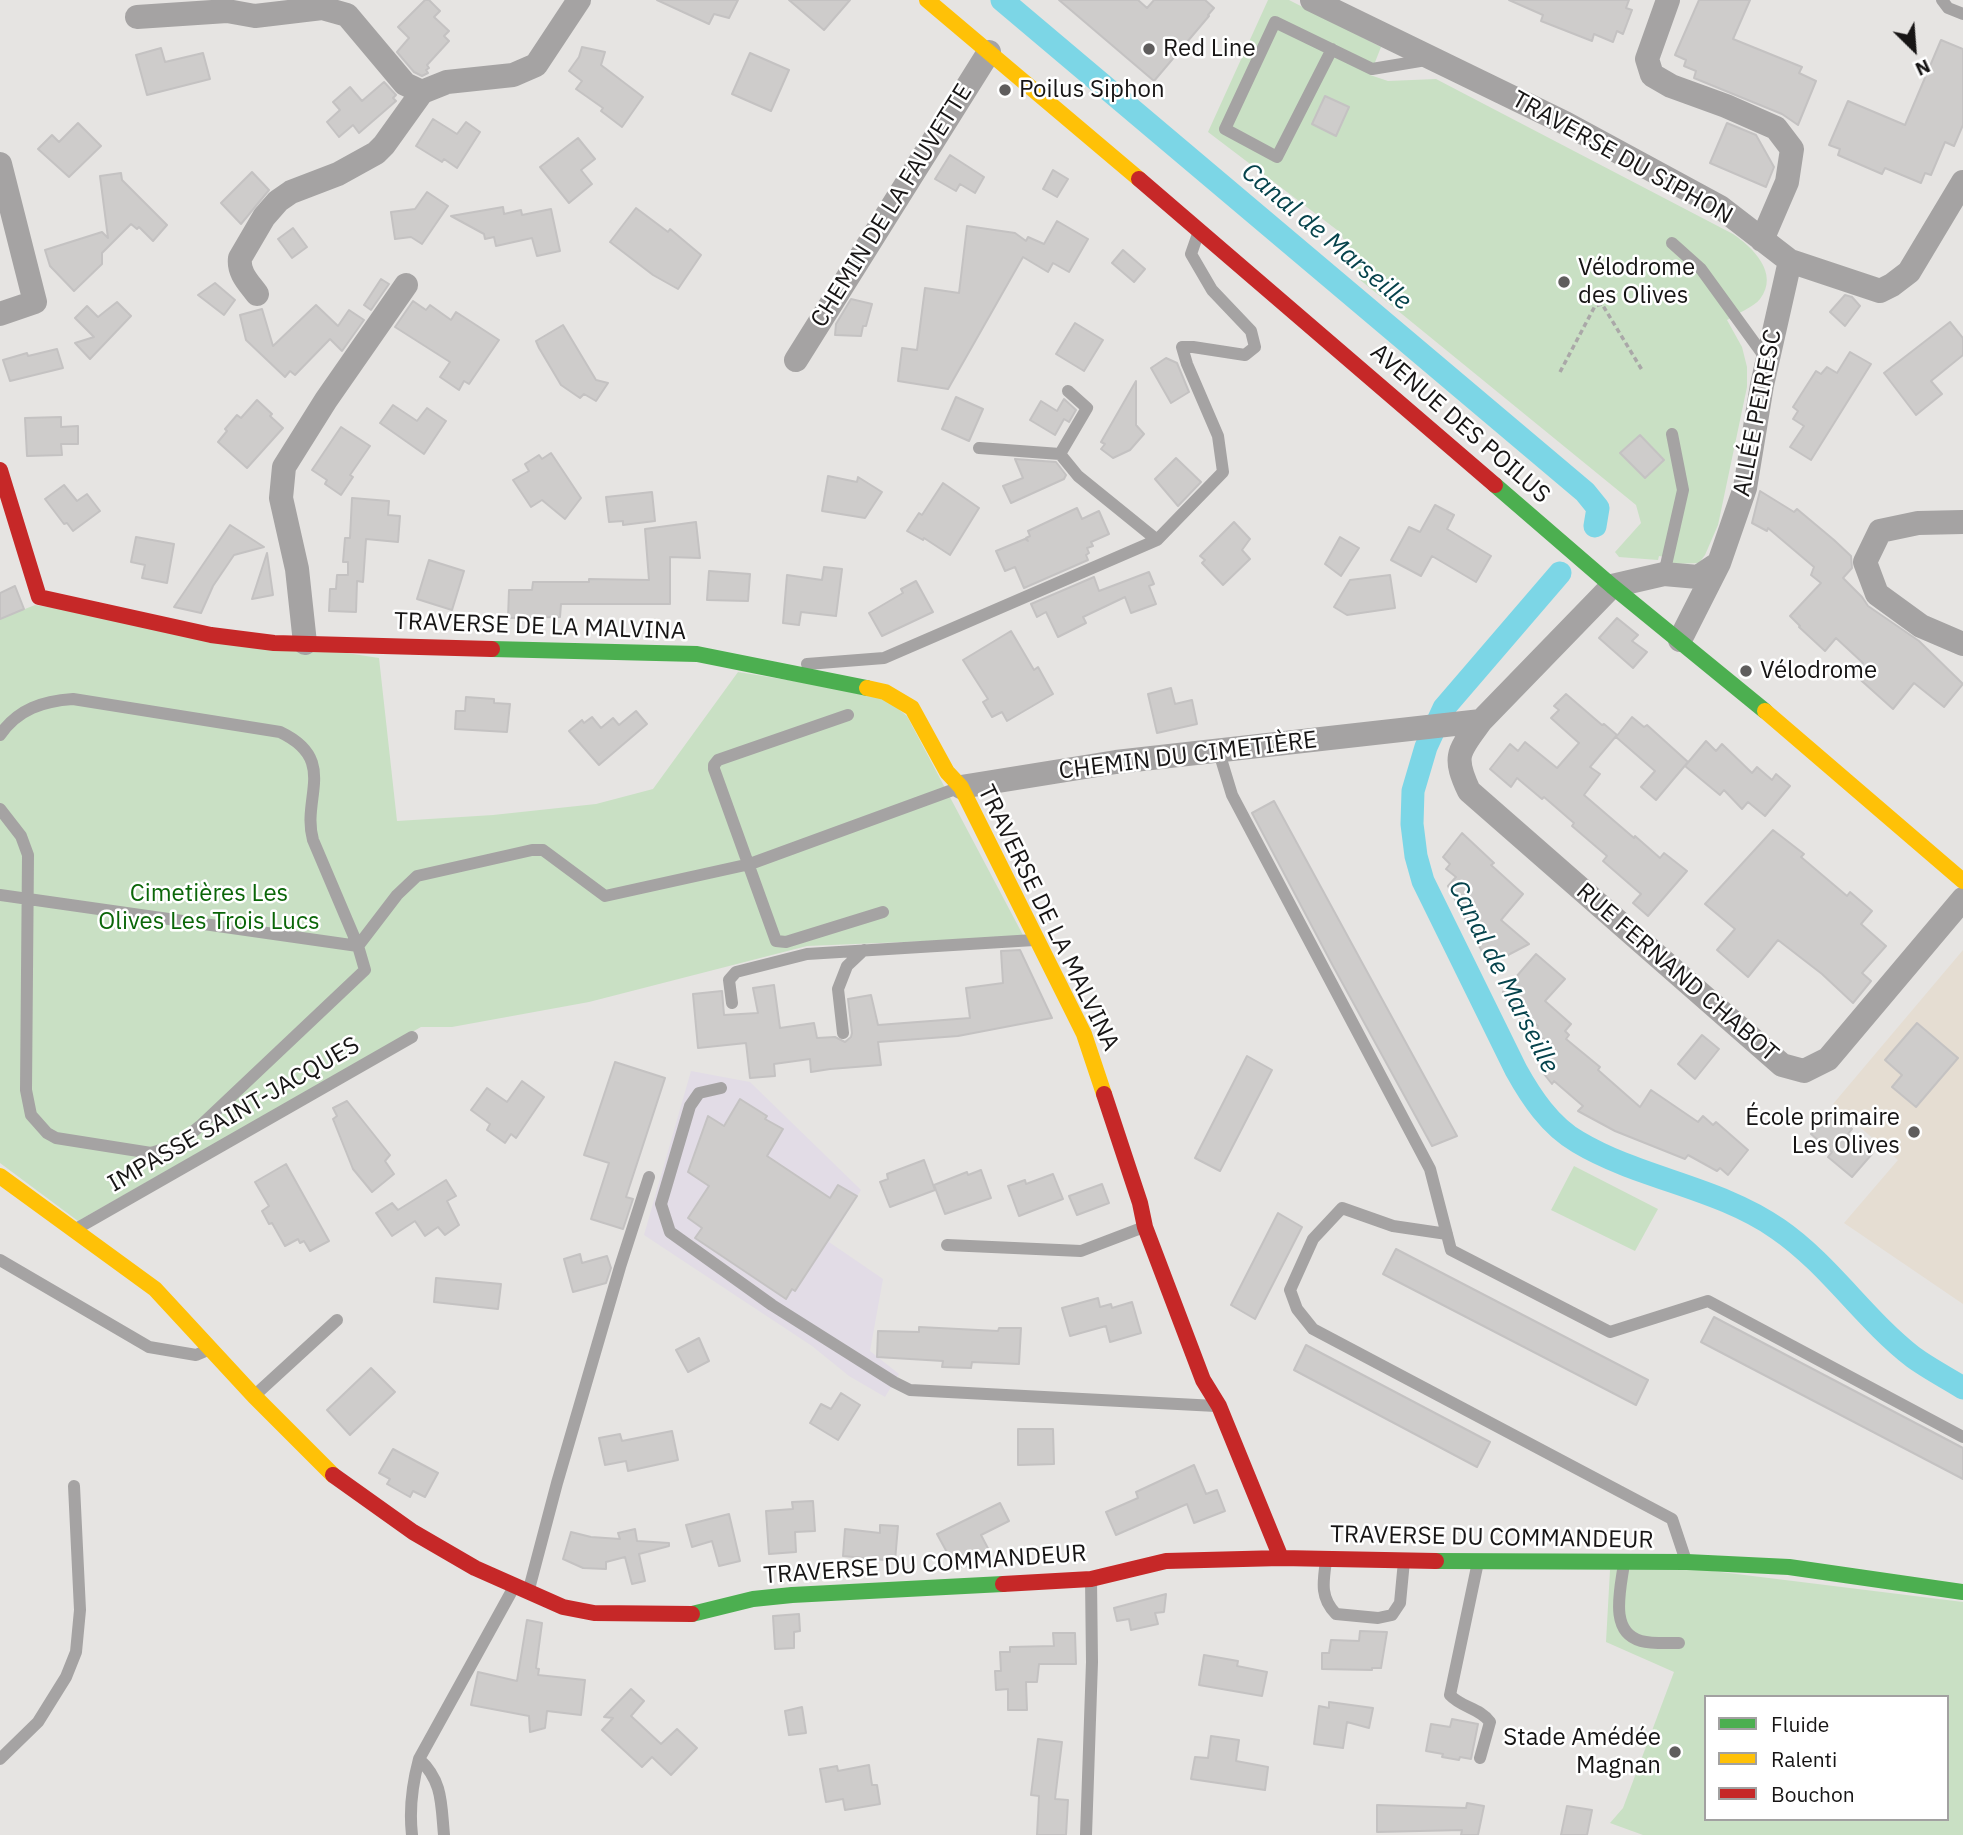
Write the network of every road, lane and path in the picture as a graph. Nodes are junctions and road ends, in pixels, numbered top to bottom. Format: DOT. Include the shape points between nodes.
graph roads {
  1 [pos="579,0"];
  2 [pos="927,0"];
  3 [pos="1312,0"];
  4 [pos="1668,0"];
  5 [pos="1942,0"];
  6 [pos="1963,14"];
  7 [pos="137,17"];
  8 [pos="1332,49"];
  9 [pos="989,52"];
  10 [pos="1433,59"];
  11 [pos="422,92"];
  12 [pos="0,164"];
  13 [pos="1963,182"];
  14 [pos="1199,230"];
  15 [pos="1762,240"];
  16 [pos="1672,243"];
  17 [pos="1790,261"];
  18 [pos="406,285"];
  19 [pos="257,294"];
  20 [pos="0,314"];
  21 [pos="796,360"];
  22 [pos="1767,361"];
  23 [pos="1642,370"];
  24 [pos="1560,372"];
  25 [pos="1068,391"];
  26 [pos="1672,434"];
  27 [pos="979,448"];
  28 [pos="1060,454"];
  29 [pos="2,481"];
  30 [pos="1963,522"];
  31 [pos="1157,540"];
  32 [pos="1719,563"];
  33 [pos="1664,574"];
  34 [pos="1612,586"];
  35 [pos="1680,640"];
  36 [pos="305,643"];
  37 [pos="1963,644"];
  38 [pos="763,667"];
  39 [pos="848,715"];
  40 [pos="1481,721"];
  41 [pos="0,735"];
  42 [pos="1218,749"];
  43 [pos="961,787"];
  44 [pos="0,809"];
  45 [pos="750,864"];
  46 [pos="0,895"];
  47 [pos="1962,897"];
  48 [pos="27,899"];
  49 [pos="883,912"];
  50 [pos="1038,939"];
  51 [pos="358,946"];
  52 [pos="864,950"];
  53 [pos="732,1003"];
  54 [pos="843,1033"];
  55 [pos="412,1037"];
  56 [pos="721,1088"];
  57 [pos="0,1176"];
  58 [pos="649,1177"];
  59 [pos="1145,1227"];
  60 [pos="76,1229"];
  61 [pos="1447,1234"];
  62 [pos="947,1245"];
  63 [pos="0,1260"];
  64 [pos="337,1320"];
  65 [pos="211,1348"];
  66 [pos="254,1396"];
  67 [pos="1219,1406"];
  68 [pos="1963,1437"];
  69 [pos="74,1486"];
  70 [pos="1281,1558"];
  71 [pos="1326,1559"];
  72 [pos="1404,1561"];
  73 [pos="1478,1562"];
  74 [pos="1687,1562"];
  75 [pos="1624,1563"];
  76 [pos="1091,1578"];
  77 [pos="521,1590"];
  78 [pos="1963,1592"];
  79 [pos="1679,1643"];
  80 [pos="1480,1758"];
  81 [pos="0,1759"];
  82 [pos="419,1759"];
  83 [pos="412,1835"];
  84 [pos="444,1835"];
  85 [pos="1086,1835"];
  1 -- 11 [label="street" via="536,65 513,75 447,82"];
  2 -- 9 [label="street, AVENUE DES POILUS"];
  3 -- 10 [label="street, TRAVERSE DU SIPHON"];
  4 -- 15 [label="street" via="1647,59 1652,75 1776,128 1792,149 1787,183"];
  5 -- 6 [label="lane"];
  7 -- 11 [label="street" via="228,11 255,16 322,8 347,15 405,84"];
  8 -- 8 [label="lane" via="1275,22 1225,129 1277,157"];
  8 -- 10 [label="lane" via="1372,69"];
  9 -- 14 [label="street, AVENUE DES POILUS"];
  9 -- 21 [label="street, CHEMIN DE LA FAUVETTE"];
  10 -- 15 [label="street, TRAVERSE DU SIPHON" via="1720,207"];
  11 -- 19 [label="street" via="376,153 291,192 264,217 239,265"];
  12 -- 20 [label="street" via="35,302"];
  13 -- 17 [label="street, TRAVERSE DU SIPHON" via="1909,272 1880,291"];
  14 -- 31 [label="lane" via="1191,254 1212,290 1251,331 1255,347 1245,355 1182,347 1218,436 1223,472"];
  14 -- 34 [label="street, AVENUE DES POILUS"];
  15 -- 17 [label="street, TRAVERSE DU SIPHON"];
  16 -- 22 [label="lane" via="1701,269"];
  17 -- 22 [label="street, ALLÉE PEIRESC"];
  18 -- 36 [label="street" via="284,467 281,498 297,569"];
  22 -- 32 [label="street, ALLÉE PEIRESC" via="1745,488"];
  23 -- 24 [label="path" via="1602,304 1595,306"];
  25 -- 28 [label="lane" via="1087,408"];
  26 -- 33 [label="lane" via="1683,490"];
  27 -- 28 [label="lane"];
  28 -- 31 [label="lane" via="1078,476"];
  29 -- 36 [label="street, TRAVERSE DE LA MALVINA" via="39,597 211,635"];
  30 -- 37 [label="street" via="1918,523 1880,531 1865,562 1877,594 1921,626"];
  31 -- 38 [label="lane" via="884,658"];
  32 -- 33 [label="street" via="1698,577"];
  32 -- 35 [label="street, ALLÉE PEIRESC"];
  33 -- 34 [label="street"];
  34 -- 35 [label="street, AVENUE DES POILUS"];
  34 -- 40 [label="street"];
  35 -- 47 [label="street, AVENUE DES POILUS" via="1735,685"];
  36 -- 38 [label="street, TRAVERSE DE LA MALVINA" via="697,654"];
  38 -- 43 [label="street, TRAVERSE DE LA MALVINA" via="885,692 912,708 947,772"];
  39 -- 45 [label="lane" via="715,763"];
  40 -- 42 [label="street, CHEMIN DU CIMETIÈRE"];
  40 -- 47 [label="street, RUE FERNAND CHABOT" via="1459,751 1460,772 1469,791 1782,1065 1804,1071 1828,1059"];
  41 -- 51 [label="lane" via="19,714 36,705 73,699 294,738 314,769 313,840"];
  42 -- 43 [label="street, CHEMIN DU CIMETIÈRE"];
  42 -- 61 [label="lane" via="1232,795 1430,1169"];
  43 -- 45 [label="lane"];
  43 -- 50 [label="street, TRAVERSE DE LA MALVINA"];
  44 -- 48 [label="lane" via="25,843"];
  45 -- 49 [label="lane" via="779,942"];
  45 -- 51 [label="lane" via="605,896 551,854 532,850 416,876"];
  46 -- 48 [label="lane"];
  48 -- 51 [label="lane"];
  48 -- 51 [label="lane" via="26,1090 31,1115 56,1138 142,1152 177,1145 365,970"];
  50 -- 52 [label="lane"];
  50 -- 59 [label="street, TRAVERSE DE LA MALVINA" via="1084,1034"];
  52 -- 53 [label="lane" via="807,954 736,972 729,980"];
  52 -- 54 [label="lane" via="847,966 838,989"];
  55 -- 60 [label="lane, IMPASSE SAINT-JACQUES"];
  56 -- 67 [label="lane" via="699,1093 690,1107 661,1204 670,1232 772,1305 910,1390"];
  57 -- 60 [label="street, TRAVERSE DU COMMANDEUR"];
  58 -- 77 [label="lane"];
  59 -- 62 [label="lane" via="1081,1251"];
  59 -- 67 [label="street, TRAVERSE DE LA MALVINA" via="1203,1380"];
  60 -- 65 [label="street, TRAVERSE DU COMMANDEUR" via="155,1289"];
  61 -- 68 [label="lane" via="1451,1250 1610,1332 1708,1301"];
  61 -- 74 [label="lane" via="1393,1226 1342,1208 1313,1240 1290,1290 1297,1309 1313,1329 1672,1519"];
  63 -- 65 [label="lane" via="149,1347 196,1355"];
  64 -- 66 [label="lane"];
  65 -- 66 [label="street, TRAVERSE DU COMMANDEUR"];
  66 -- 77 [label="street, TRAVERSE DU COMMANDEUR" via="329,1472 413,1532"];
  67 -- 70 [label="street, TRAVERSE DE LA MALVINA"];
  69 -- 81 [label="lane" via="80,1610 76,1652 38,1722"];
  70 -- 71 [label="street, TRAVERSE DU COMMANDEUR"];
  70 -- 76 [label="street, TRAVERSE DU COMMANDEUR" via="1166,1561"];
  71 -- 72 [label="street, TRAVERSE DU COMMANDEUR"];
  71 -- 72 [label="lane" via="1323,1595 1327,1605 1336,1614 1378,1618 1392,1615 1400,1603"];
  72 -- 73 [label="street, TRAVERSE DU COMMANDEUR"];
  73 -- 75 [label="street, TRAVERSE DU COMMANDEUR"];
  73 -- 80 [label="lane" via="1450,1695 1490,1722"];
  74 -- 75 [label="street, TRAVERSE DU COMMANDEUR"];
  74 -- 78 [label="street, TRAVERSE DU COMMANDEUR" via="1789,1567"];
  75 -- 79 [label="lane" via="1618,1616 1629,1636 1642,1642"];
  76 -- 77 [label="street, TRAVERSE DU COMMANDEUR" via="792,1595 675,1615 594,1613 563,1607"];
  76 -- 85 [label="lane"];
  77 -- 82 [label="lane"];
  82 -- 83 [label="lane" via="413,1781"];
  82 -- 84 [label="lane" via="431,1771 439,1791"];
}
